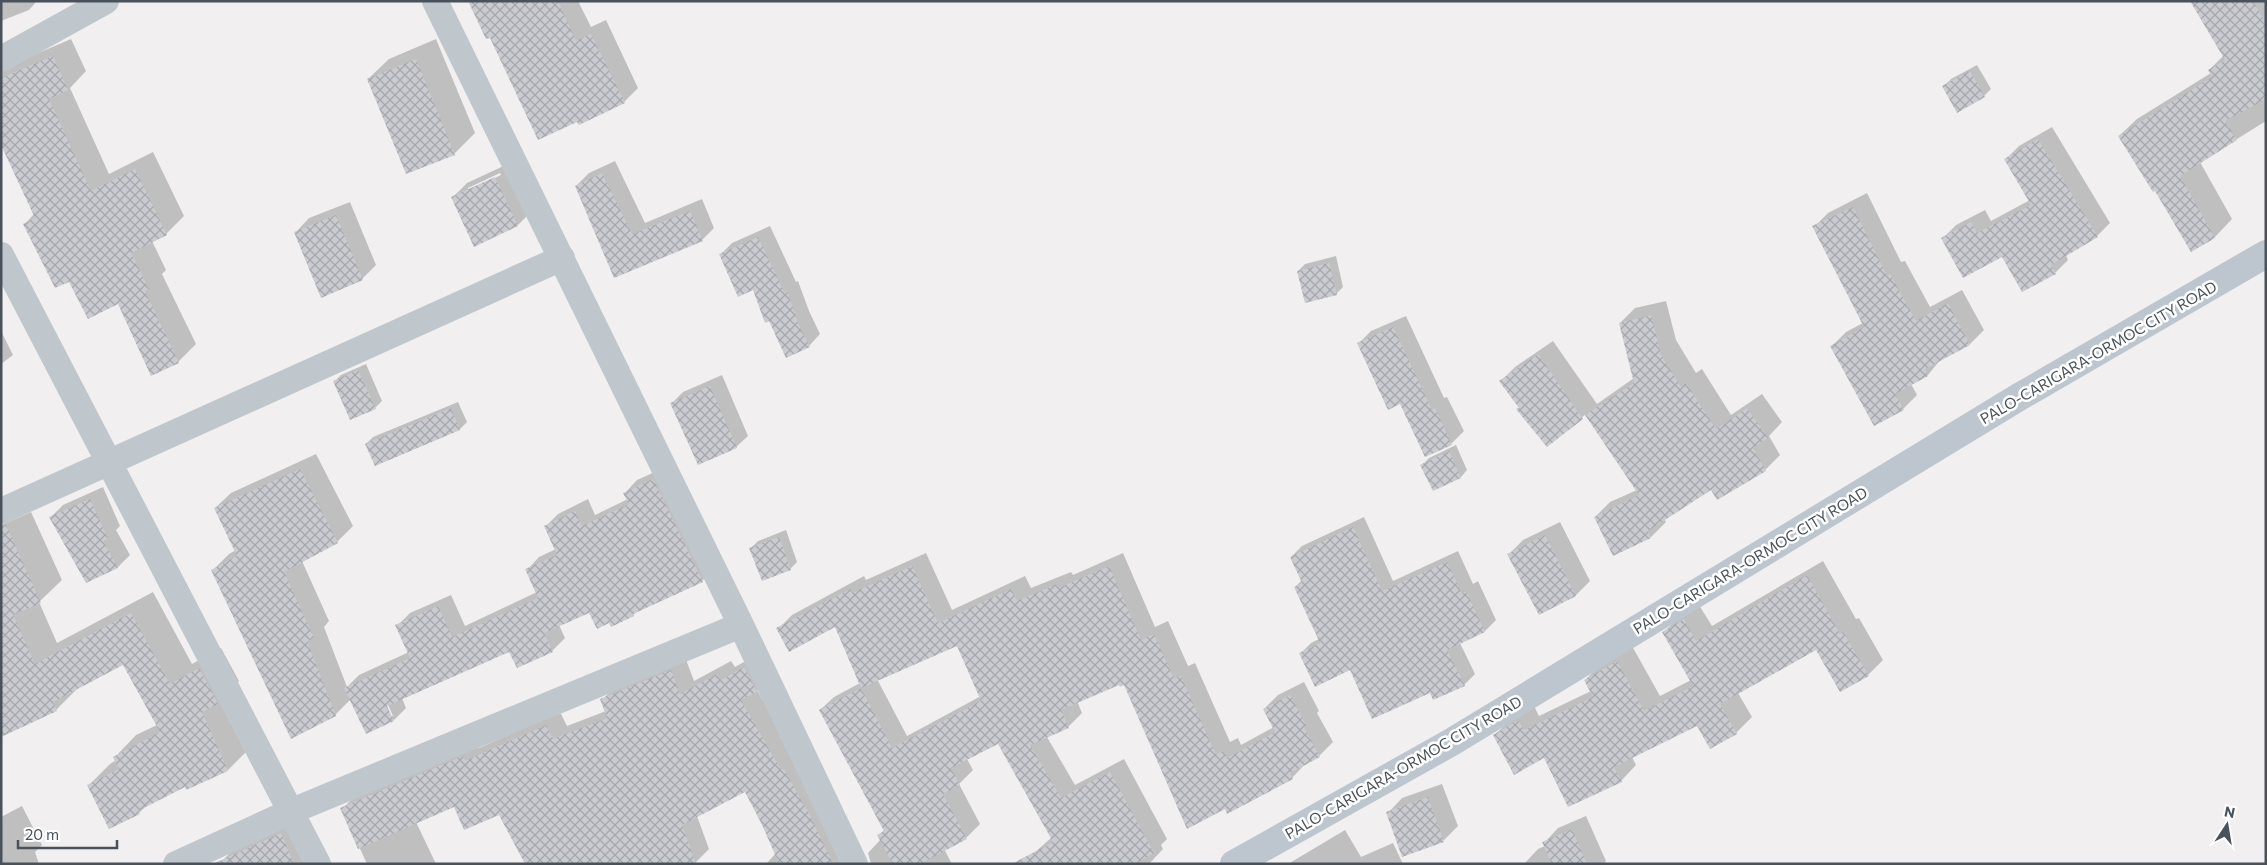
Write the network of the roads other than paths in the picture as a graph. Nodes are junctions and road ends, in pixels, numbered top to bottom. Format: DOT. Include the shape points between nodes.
graph roads {
  1 [pos="106,1"];
  2 [pos="435,1"];
  3 [pos="1,59"];
  4 [pos="2266,254"];
  5 [pos="1,255"];
  6 [pos="562,258"];
  7 [pos="111,462"];
  8 [pos="1,511"];
  9 [pos="741,625"];
  10 [pos="292,811"];
  11 [pos="176,864"];
  12 [pos="318,864"];
  13 [pos="855,864"];
  14 [pos="1234,864"];
  1 -- 3 [label="street"];
  2 -- 6 [label="street"];
  4 -- 14 [label="main road, PALO-CARIGARA-ORMOC CITY ROAD" via="2018,397 1450,743"];
  5 -- 7 [label="street"];
  6 -- 7 [label="street"];
  6 -- 9 [label="street"];
  7 -- 8 [label="street"];
  7 -- 10 [label="street"];
  9 -- 10 [label="street"];
  9 -- 13 [label="street"];
  10 -- 11 [label="street"];
  10 -- 12 [label="street"];
}
